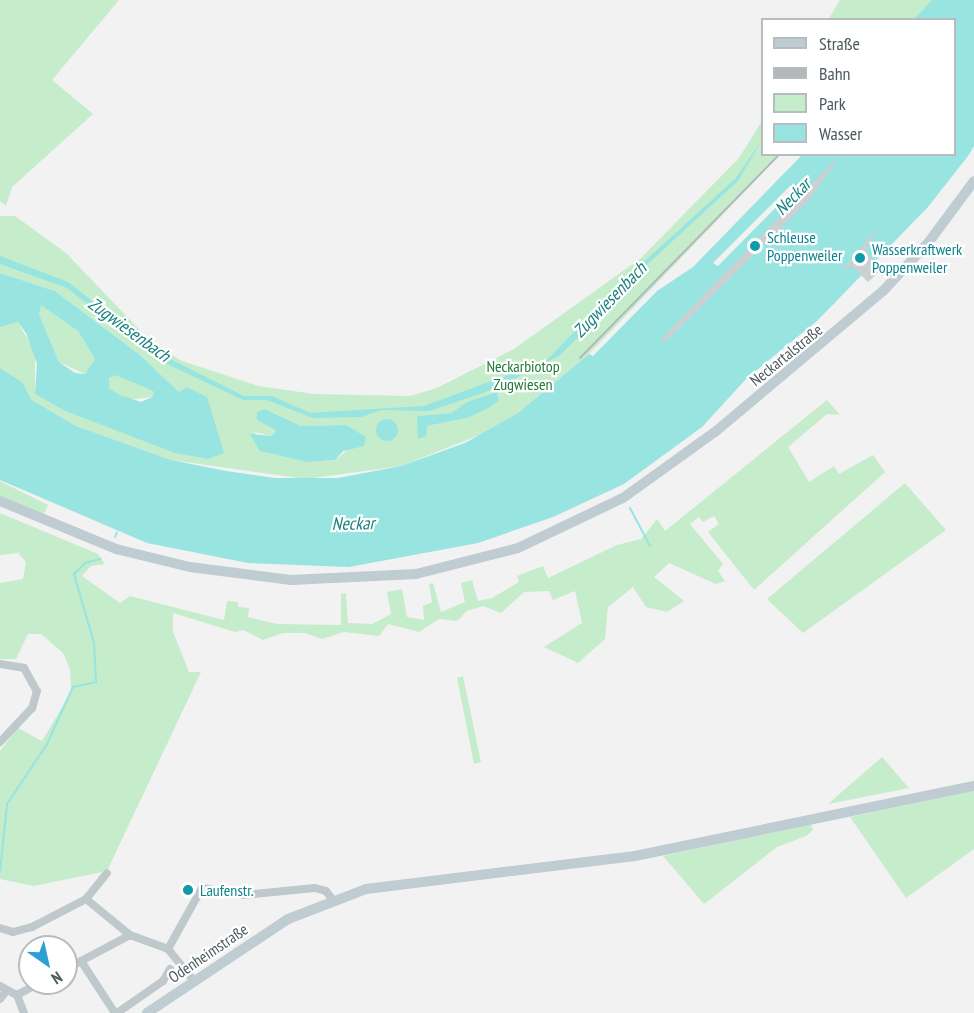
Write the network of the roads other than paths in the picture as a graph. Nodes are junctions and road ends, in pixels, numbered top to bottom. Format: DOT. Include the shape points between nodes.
graph roads {
  1 [pos="974,181"];
  2 [pos="0,501"];
  3 [pos="0,664"];
  4 [pos="0,742"];
  5 [pos="974,786"];
  6 [pos="107,873"];
  7 [pos="86,899"];
  8 [pos="332,899"];
  9 [pos="0,928"];
  10 [pos="130,935"];
  11 [pos="168,949"];
  12 [pos="81,961"];
  13 [pos="78,963"];
  14 [pos="170,969"];
  15 [pos="194,981"];
  16 [pos="4,988"];
  17 [pos="17,995"];
  18 [pos="0,999"];
  19 [pos="24,1013"];
  20 [pos="116,1013"];
  21 [pos="147,1013"];
  1 -- 2 [label="main road, Neckartalstraße" via="928,243 860,313 678,460 587,518 518,548 442,569 339,581 291,580 202,569 116,549"];
  3 -- 4 [label="street" via="24,668 37,691 32,708"];
  5 -- 8 [label="main road, Odenheimstraße" via="635,856 406,881"];
  6 -- 7 [label="street"];
  7 -- 9 [label="street" via="24,931"];
  7 -- 10 [label="street"];
  8 -- 11 [label="street" via="326,891 315,888 245,895 202,888"];
  8 -- 15 [label="main road, Odenheimstraße" via="288,919"];
  10 -- 11 [label="street"];
  10 -- 12 [label="street"];
  11 -- 15 [label="street"];
  12 -- 13 [label="street"];
  12 -- 20 [label="street"];
  14 -- 20 [label="street, Odenheimstraße" via="163,981"];
  15 -- 21 [label="main road, Odenheimstraße"];
  16 -- 17 [label="street"];
  16 -- 18 [label="street"];
  17 -- 19 [label="street"];
}
